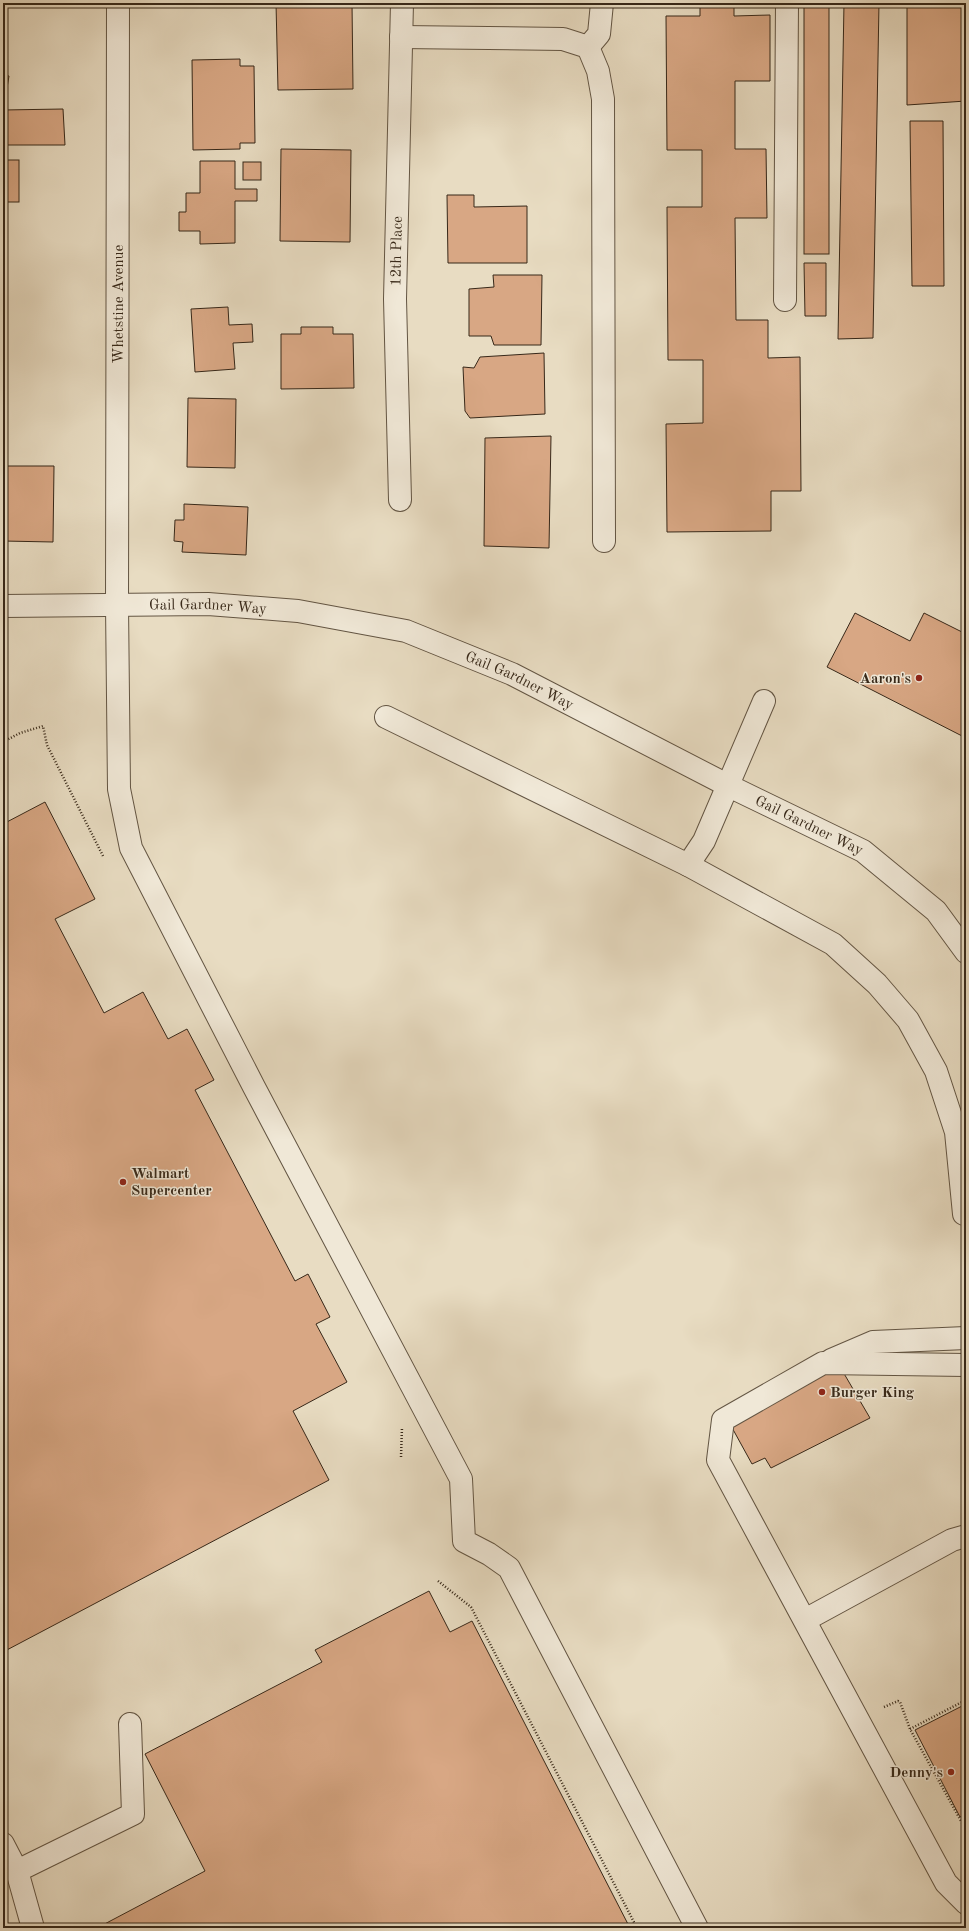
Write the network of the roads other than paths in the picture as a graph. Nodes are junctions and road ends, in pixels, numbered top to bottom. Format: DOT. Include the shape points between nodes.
graph roads {
  1 [pos="118,3"];
  2 [pos="402,3"];
  3 [pos="602,3"];
  4 [pos="787,3"];
  5 [pos="401,37"];
  6 [pos="588,47"];
  7 [pos="785,300"];
  8 [pos="400,500"];
  9 [pos="604,541"];
  10 [pos="117,605"];
  11 [pos="3,606"];
  12 [pos="764,701"];
  13 [pos="386,717"];
  14 [pos="729,786"];
  15 [pos="688,865"];
  16 [pos="966,952"];
  17 [pos="964,1214"];
  18 [pos="966,1338"];
  19 [pos="823,1363"];
  20 [pos="966,1365"];
  21 [pos="966,1536"];
  22 [pos="805,1620"];
  23 [pos="130,1724"];
  24 [pos="3,1844"];
  25 [pos="17,1871"];
  26 [pos="966,1904"];
  27 [pos="33,1928"];
  28 [pos="697,1928"];
  1 -- 10 [label="street, Whetstine Avenue"];
  2 -- 5 [label="street, 12th Place"];
  3 -- 6 [label="street" via="598,34"];
  4 -- 7 [label="street"];
  5 -- 6 [label="street" via="563,39"];
  5 -- 8 [label="street, 12th Place" via="395,299"];
  6 -- 9 [label="street" via="598,71 603,99"];
  10 -- 11 [label="street, Gail Gardner Way"];
  10 -- 14 [label="street, Gail Gardner Way" via="208,604 298,610 406,631 512,674"];
  10 -- 28 [label="street, Whetstine Avenue" via="119,789 131,848 461,1479 464,1541 509,1568"];
  12 -- 14 [label="street"];
  13 -- 15 [label="street"];
  14 -- 15 [label="street" via="704,841"];
  14 -- 16 [label="street, Gail Gardner Way" via="863,851 936,911"];
  15 -- 17 [label="street" via="833,944 878,984 908,1020 936,1071 956,1132"];
  18 -- 19 [label="street" via="873,1342"];
  19 -- 20 [label="street"];
  19 -- 22 [label="street" via="723,1420 718,1460"];
  21 -- 22 [label="street" via="952,1540"];
  22 -- 26 [label="street" via="946,1883"];
  23 -- 25 [label="street" via="133,1814"];
  24 -- 25 [label="street"];
  25 -- 27 [label="street"];
}
